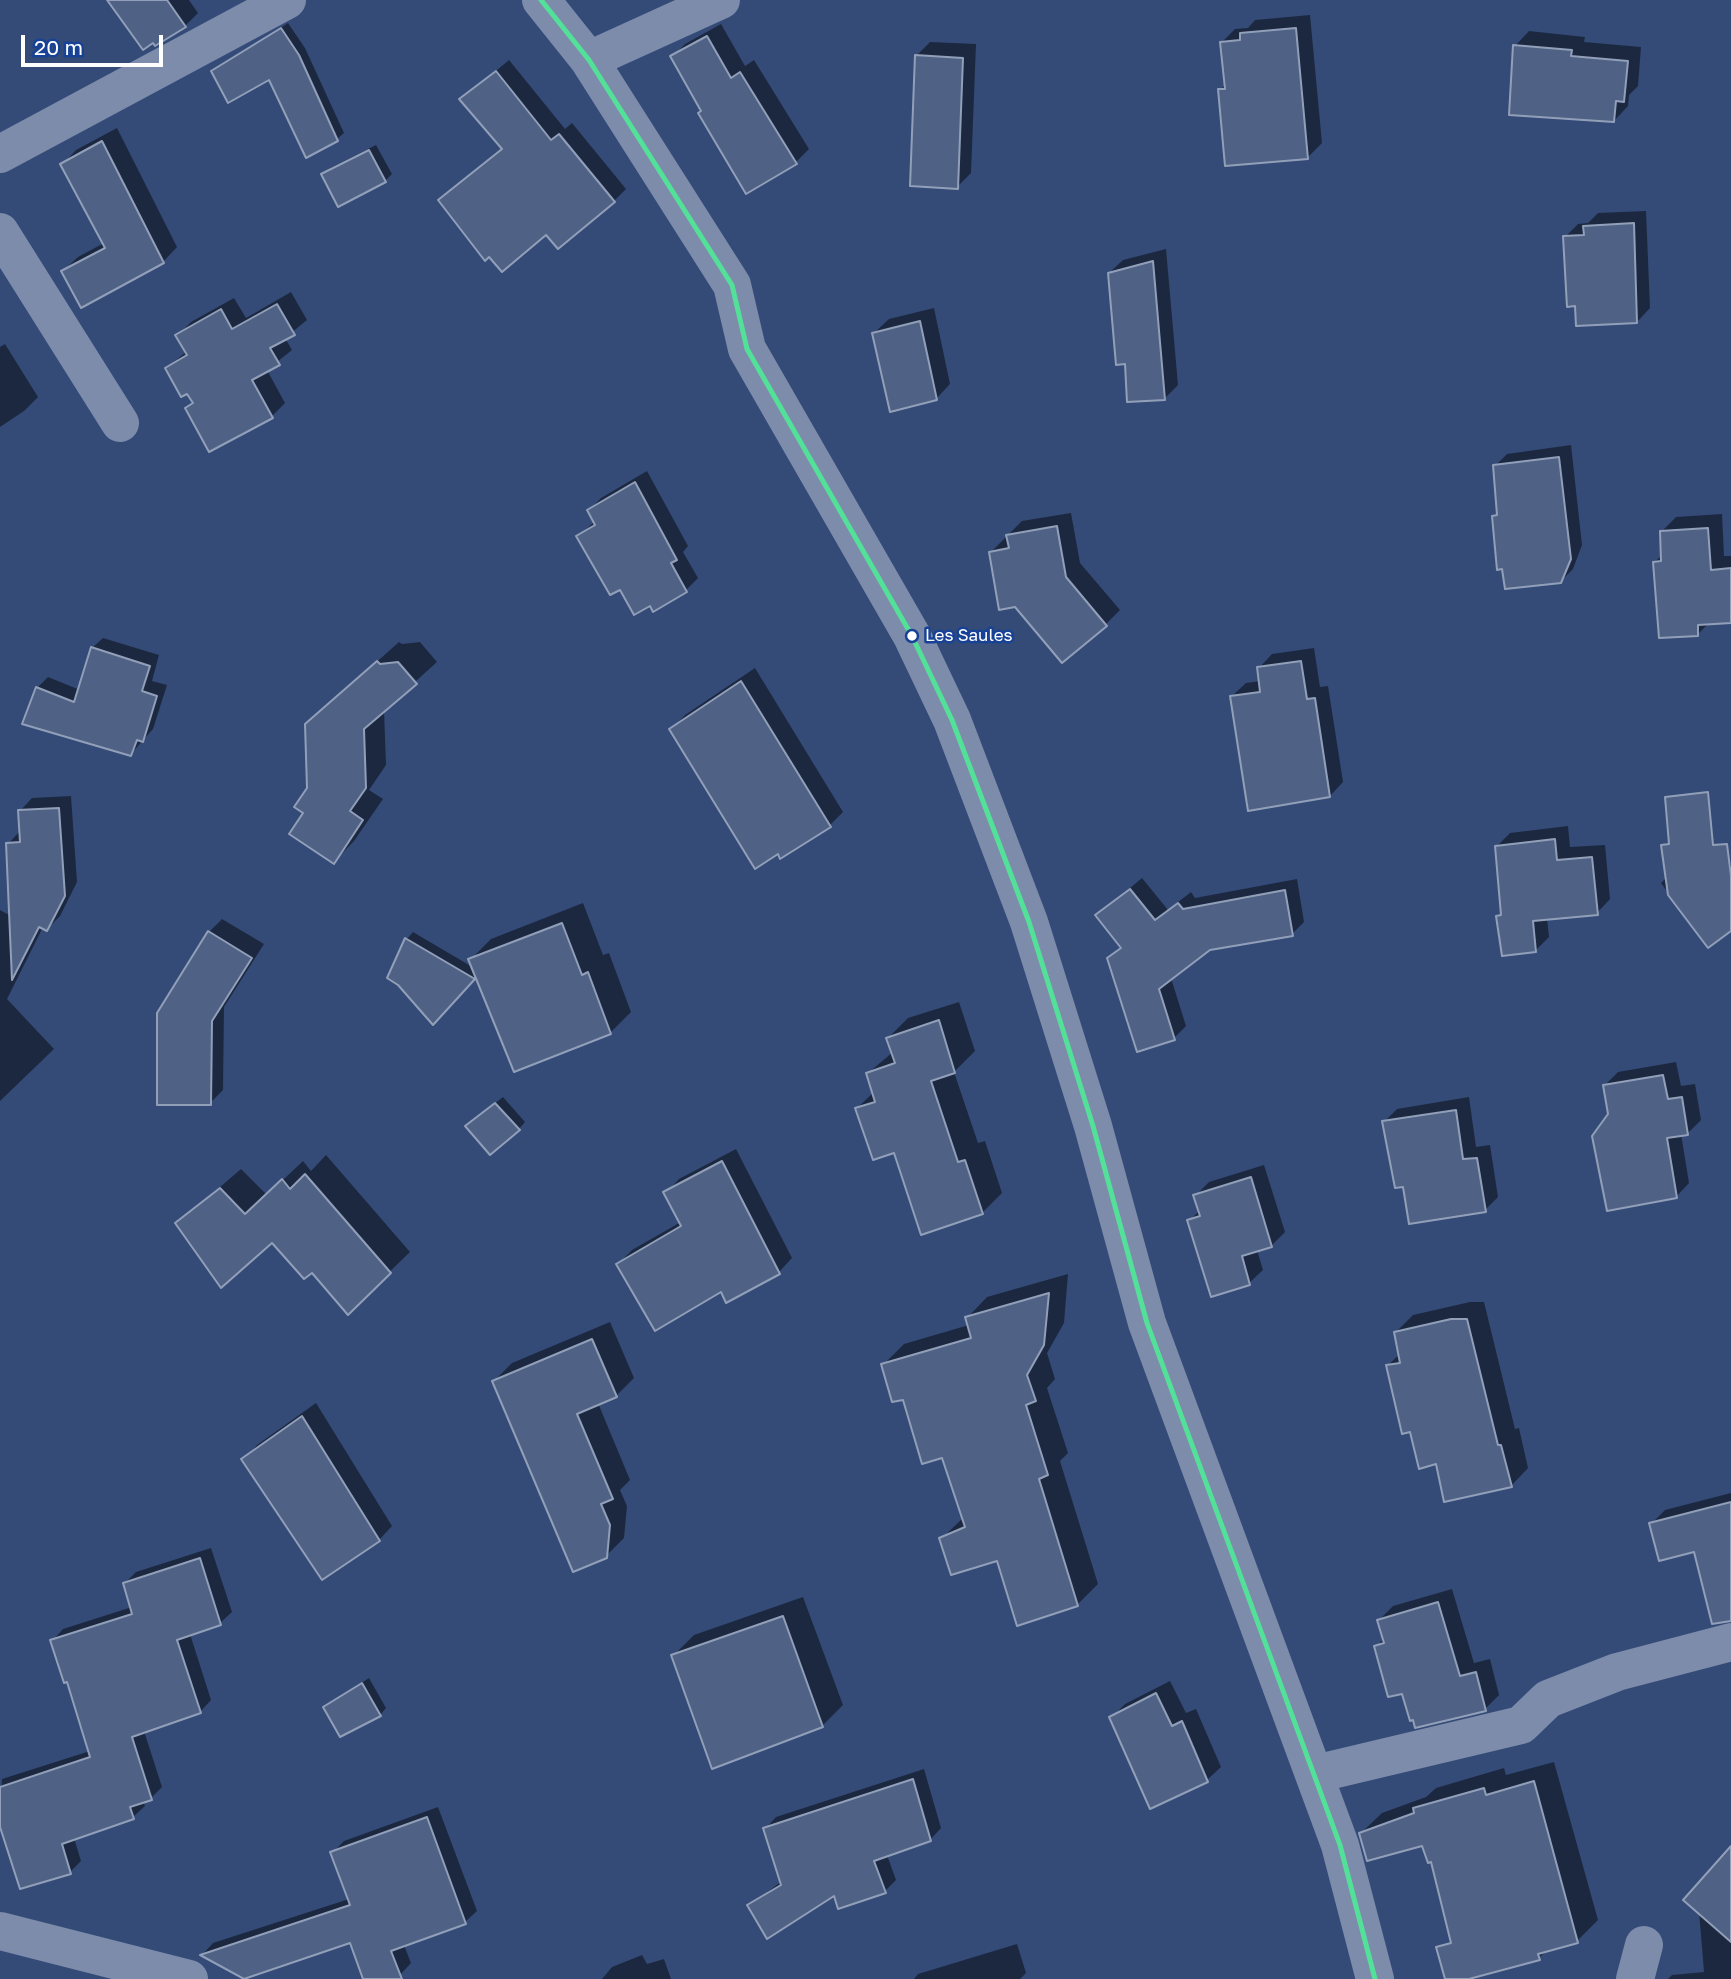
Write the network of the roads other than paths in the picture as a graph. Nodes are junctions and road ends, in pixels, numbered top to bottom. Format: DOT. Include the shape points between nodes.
graph roads {
  1 [pos="287,0"];
  2 [pos="541,0"];
  3 [pos="721,0"];
  4 [pos="589,60"];
  5 [pos="0,154"];
  6 [pos="0,232"];
  7 [pos="120,423"];
  8 [pos="1731,1642"];
  9 [pos="1315,1774"];
  10 [pos="0,1931"];
  11 [pos="189,1979"];
  12 [pos="1375,1979"];
  1 -- 5 [label="street"];
  2 -- 4 [label="street"];
  3 -- 4 [label="street"];
  4 -- 9 [label="street" via="732,285 747,349 912,636 951,720 1029,922 1093,1126 1147,1323"];
  6 -- 7 [label="street"];
  8 -- 9 [label="street" via="1617,1672 1548,1699 1521,1725"];
  9 -- 12 [label="street" via="1340,1845"];
  10 -- 11 [label="street"];
}
